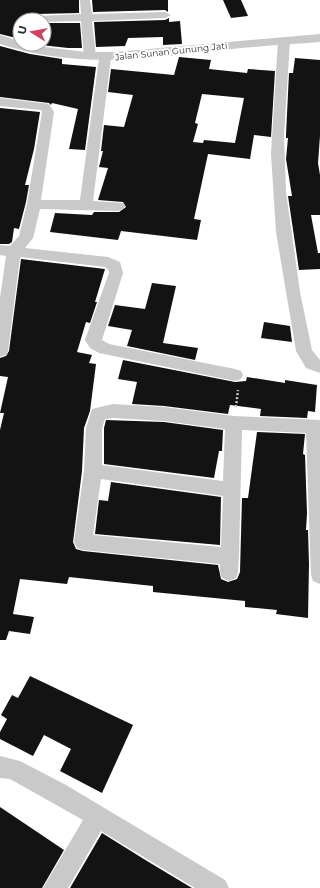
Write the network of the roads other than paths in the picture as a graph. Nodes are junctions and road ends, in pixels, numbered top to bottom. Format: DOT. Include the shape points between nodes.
graph roads {
  1 [pos="85,0"];
  2 [pos="165,15"];
  3 [pos="87,18"];
  4 [pos="52,19"];
  5 [pos="320,38"];
  6 [pos="0,39"];
  7 [pos="284,40"];
  8 [pos="90,57"];
  9 [pos="105,58"];
  10 [pos="0,102"];
  11 [pos="34,204"];
  12 [pos="86,205"];
  13 [pos="118,206"];
  14 [pos="7,251"];
  15 [pos="0,351"];
  16 [pos="320,367"];
  17 [pos="235,375"];
  18 [pos="234,423"];
  19 [pos="317,427"];
  20 [pos="92,472"];
  21 [pos="232,490"];
  22 [pos="320,575"];
  23 [pos="0,767"];
  24 [pos="98,816"];
  25 [pos="55,888"];
  26 [pos="217,888"];
  1 -- 3 [label="street"];
  2 -- 3 [label="street"];
  3 -- 4 [label="street"];
  3 -- 8 [label="street"];
  5 -- 7 [label="street, Jalan Sunan Gunung Jati"];
  6 -- 8 [label="street, Jalan Sunan Gunung Jati" via="46,53"];
  7 -- 9 [label="street, Jalan Sunan Gunung Jati"];
  7 -- 16 [label="street" via="279,113 279,191 286,257 304,352 312,364"];
  8 -- 9 [label="street, Jalan Sunan Gunung Jati"];
  9 -- 12 [label="street"];
  10 -- 11 [label="street" via="47,108"];
  11 -- 12 [label="street"];
  11 -- 14 [label="street" via="26,238"];
  12 -- 13 [label="street"];
  14 -- 15 [label="street"];
  14 -- 17 [label="street" via="108,262 115,266 116,273 93,340 96,344"];
  18 -- 19 [label="street"];
  18 -- 20 [label="street" via="164,414 113,411 98,414 94,428"];
  18 -- 21 [label="street"];
  19 -- 22 [label="street"];
  20 -- 21 [label="street"];
  20 -- 21 [label="street" via="83,542 229,564"];
  23 -- 24 [label="street" via="19,773"];
  24 -- 25 [label="street"];
  24 -- 26 [label="street"];
}
